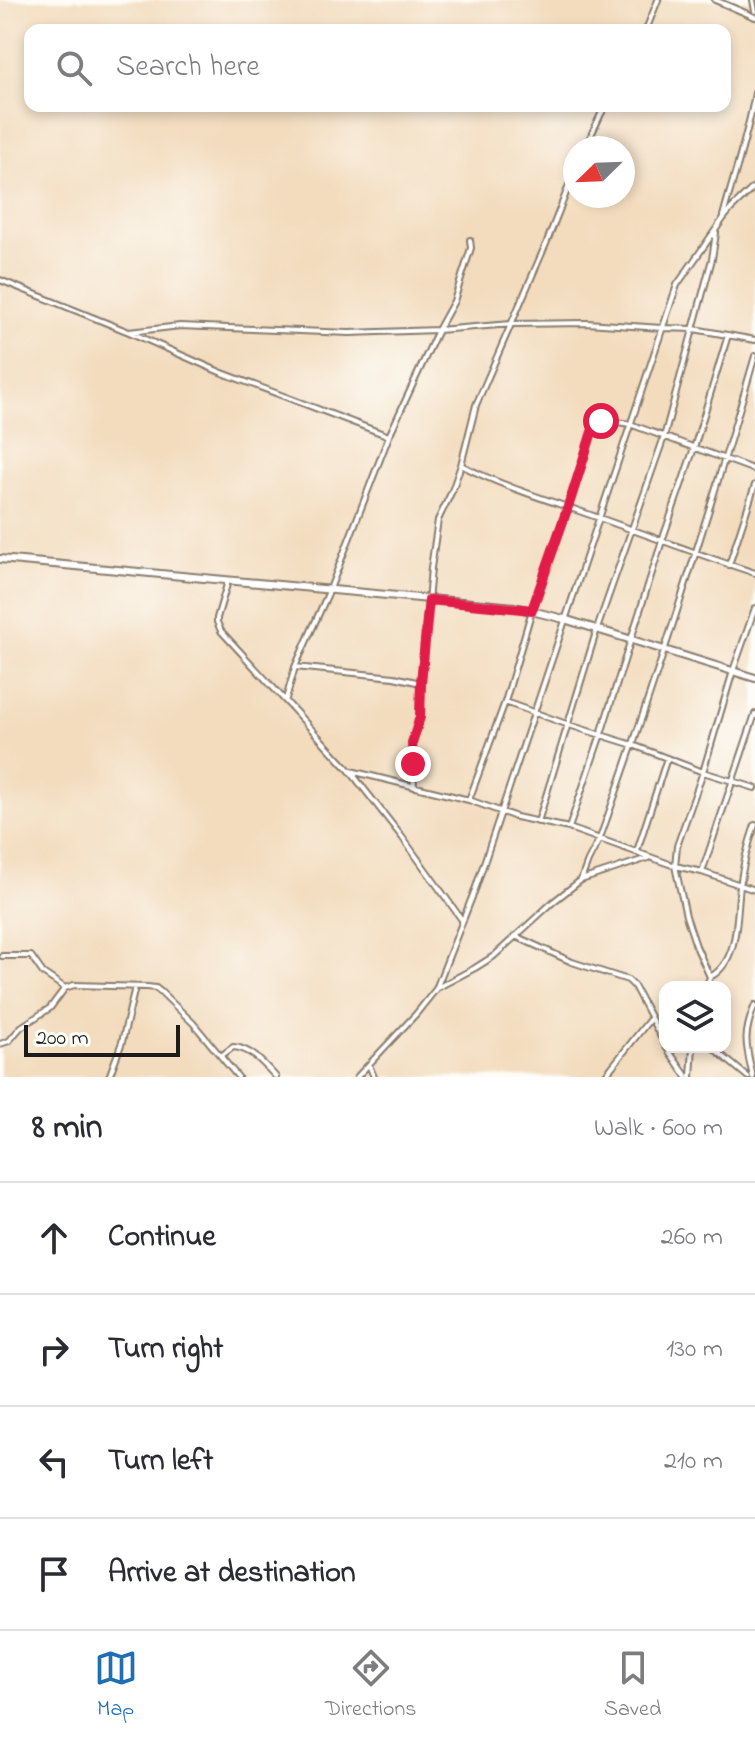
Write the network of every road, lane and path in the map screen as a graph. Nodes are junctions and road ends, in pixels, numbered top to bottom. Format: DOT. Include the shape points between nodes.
graph roads {
  1 [pos="658,0"];
  2 [pos="715,0"];
  3 [pos="753,0"];
  4 [pos="755,11"];
  5 [pos="755,17"];
  6 [pos="648,24"];
  7 [pos="755,93"];
  8 [pos="603,112"];
  9 [pos="591,136"];
  10 [pos="755,186"];
  11 [pos="563,201"];
  12 [pos="723,219"];
  13 [pos="716,231"];
  14 [pos="470,240"];
  15 [pos="0,280"];
  16 [pos="511,324"];
  17 [pos="662,328"];
  18 [pos="694,329"];
  19 [pos="438,330"];
  20 [pos="129,332"];
  21 [pos="728,335"];
  22 [pos="755,340"];
  23 [pos="755,356"];
  24 [pos="630,424"];
  25 [pos="389,436"];
  26 [pos="664,437"];
  27 [pos="694,448"];
  28 [pos="725,459"];
  29 [pos="461,465"];
  30 [pos="755,470"];
  31 [pos="755,485"];
  32 [pos="568,507"];
  33 [pos="599,518"];
  34 [pos="630,530"];
  35 [pos="662,541"];
  36 [pos="694,553"];
  37 [pos="0,559"];
  38 [pos="729,565"];
  39 [pos="755,573"];
  40 [pos="229,580"];
  41 [pos="330,589"];
  42 [pos="429,600"];
  43 [pos="755,608"];
  44 [pos="532,610"];
  45 [pos="564,619"];
  46 [pos="597,629"];
  47 [pos="631,639"];
  48 [pos="665,650"];
  49 [pos="295,667"];
  50 [pos="733,671"];
  51 [pos="755,678"];
  52 [pos="421,683"];
  53 [pos="286,699"];
  54 [pos="505,702"];
  55 [pos="535,713"];
  56 [pos="755,714"];
  57 [pos="569,725"];
  58 [pos="601,734"];
  59 [pos="633,745"];
  60 [pos="667,758"];
  61 [pos="350,771"];
  62 [pos="703,772"];
  63 [pos="733,781"];
  64 [pos="414,787"];
  65 [pos="755,788"];
  66 [pos="469,800"];
  67 [pos="500,812"];
  68 [pos="538,822"];
  69 [pos="755,825"];
  70 [pos="569,828"];
  71 [pos="600,838"];
  72 [pos="637,852"];
  73 [pos="651,857"];
  74 [pos="675,866"];
  75 [pos="702,872"];
  76 [pos="581,880"];
  77 [pos="740,886"];
  78 [pos="755,890"];
  79 [pos="462,920"];
  80 [pos="515,936"];
  81 [pos="2,956"];
  82 [pos="710,977"];
  83 [pos="708,981"];
  84 [pos="135,987"];
  85 [pos="65,988"];
  86 [pos="436,989"];
  87 [pos="755,1005"];
  88 [pos="650,1019"];
  89 [pos="659,1034"];
  90 [pos="0,1044"];
  91 [pos="671,1053"];
  92 [pos="692,1053"];
  93 [pos="720,1053"];
  94 [pos="220,1057"];
  95 [pos="369,1065"];
  96 [pos="109,1077"];
  97 [pos="238,1077"];
  98 [pos="276,1077"];
  99 [pos="357,1077"];
  100 [pos="374,1077"];
  101 [pos="604,1077"];
  102 [pos="689,1077"];
  103 [pos="751,1077"];
  1 -- 6 [label="street"];
  2 -- 5 [label="street"];
  3 -- 4 [label="street"];
  7 -- 12 [label="street"];
  8 -- 9 [label="street"];
  10 -- 12 [label="street"];
  11 -- 16 [label="street"];
  12 -- 13 [label="street"];
  13 -- 17 [label="street" via="677,285"];
  13 -- 18 [label="street"];
  14 -- 19 [label="street" via="454,301"];
  15 -- 20 [label="street"];
  16 -- 17 [label="street"];
  16 -- 19 [label="street"];
  16 -- 29 [label="street" via="476,405"];
  17 -- 18 [label="street"];
  17 -- 24 [label="street"];
  18 -- 21 [label="street"];
  18 -- 26 [label="street"];
  19 -- 20 [label="street" via="349,333 180,326"];
  19 -- 25 [label="street"];
  20 -- 25 [label="street"];
  21 -- 22 [label="street"];
  21 -- 27 [label="street"];
  23 -- 28 [label="street"];
  24 -- 26 [label="street"];
  24 -- 32 [label="street" via="597,424"];
  24 -- 33 [label="street"];
  25 -- 41 [label="street"];
  26 -- 27 [label="street"];
  26 -- 34 [label="street"];
  27 -- 28 [label="street"];
  27 -- 35 [label="street"];
  28 -- 30 [label="street"];
  28 -- 36 [label="street"];
  29 -- 32 [label="street"];
  29 -- 42 [label="street" via="438,520"];
  31 -- 38 [label="street"];
  32 -- 33 [label="street"];
  32 -- 44 [label="street"];
  33 -- 34 [label="street"];
  33 -- 45 [label="street"];
  34 -- 35 [label="street"];
  34 -- 46 [label="street"];
  35 -- 36 [label="street"];
  35 -- 47 [label="street"];
  36 -- 38 [label="street"];
  36 -- 48 [label="street"];
  37 -- 40 [label="street"];
  38 -- 39 [label="street"];
  40 -- 41 [label="street"];
  40 -- 53 [label="street" via="218,626"];
  41 -- 42 [label="street"];
  41 -- 49 [label="street"];
  42 -- 44 [label="street"];
  42 -- 52 [label="street"];
  43 -- 50 [label="street"];
  44 -- 45 [label="street"];
  44 -- 54 [label="street"];
  45 -- 46 [label="street"];
  45 -- 55 [label="street"];
  46 -- 47 [label="street"];
  46 -- 57 [label="street"];
  47 -- 48 [label="street"];
  47 -- 58 [label="street"];
  48 -- 50 [label="street"];
  48 -- 59 [label="street"];
  49 -- 52 [label="street"];
  49 -- 53 [label="street"];
  50 -- 51 [label="street"];
  50 -- 62 [label="street"];
  52 -- 64 [label="street" via="420,717 412,743"];
  53 -- 61 [label="street"];
  54 -- 55 [label="street"];
  54 -- 66 [label="street"];
  55 -- 57 [label="street"];
  55 -- 67 [label="street"];
  56 -- 63 [label="street"];
  57 -- 58 [label="street"];
  57 -- 68 [label="street"];
  58 -- 59 [label="street"];
  58 -- 70 [label="street"];
  59 -- 60 [label="street"];
  59 -- 71 [label="street"];
  60 -- 62 [label="street"];
  60 -- 72 [label="street"];
  61 -- 64 [label="street"];
  61 -- 79 [label="street"];
  62 -- 63 [label="street"];
  62 -- 74 [label="street"];
  63 -- 65 [label="street"];
  63 -- 75 [label="street"];
  64 -- 66 [label="street"];
  66 -- 67 [label="street"];
  67 -- 68 [label="street"];
  67 -- 79 [label="street"];
  68 -- 70 [label="street"];
  69 -- 77 [label="street"];
  70 -- 71 [label="street"];
  71 -- 72 [label="street"];
  71 -- 76 [label="street"];
  72 -- 73 [label="street"];
  73 -- 74 [label="street"];
  73 -- 76 [label="street"];
  74 -- 75 [label="street"];
  74 -- 82 [label="street" via="690,930"];
  75 -- 77 [label="street"];
  76 -- 80 [label="street"];
  77 -- 78 [label="street"];
  77 -- 82 [label="street" via="732,948 720,971"];
  79 -- 86 [label="street"];
  80 -- 86 [label="street" via="494,956"];
  80 -- 88 [label="street" via="628,980"];
  81 -- 85 [label="street" via="31,956 43,973"];
  82 -- 83 [label="street"];
  84 -- 85 [label="street"];
  84 -- 94 [label="street" via="161,992"];
  84 -- 96 [label="street"];
  85 -- 90 [label="street" via="50,1008"];
  86 -- 95 [label="street"];
  87 -- 103 [label="street" via="745,1039"];
  88 -- 89 [label="street"];
  88 -- 101 [label="street"];
  91 -- 102 [label="street"];
  92 -- 102 [label="street"];
  93 -- 103 [label="street"];
  94 -- 97 [label="street"];
  94 -- 98 [label="street" via="233,1047 241,1048"];
  95 -- 99 [label="street"];
  95 -- 100 [label="street"];
}
